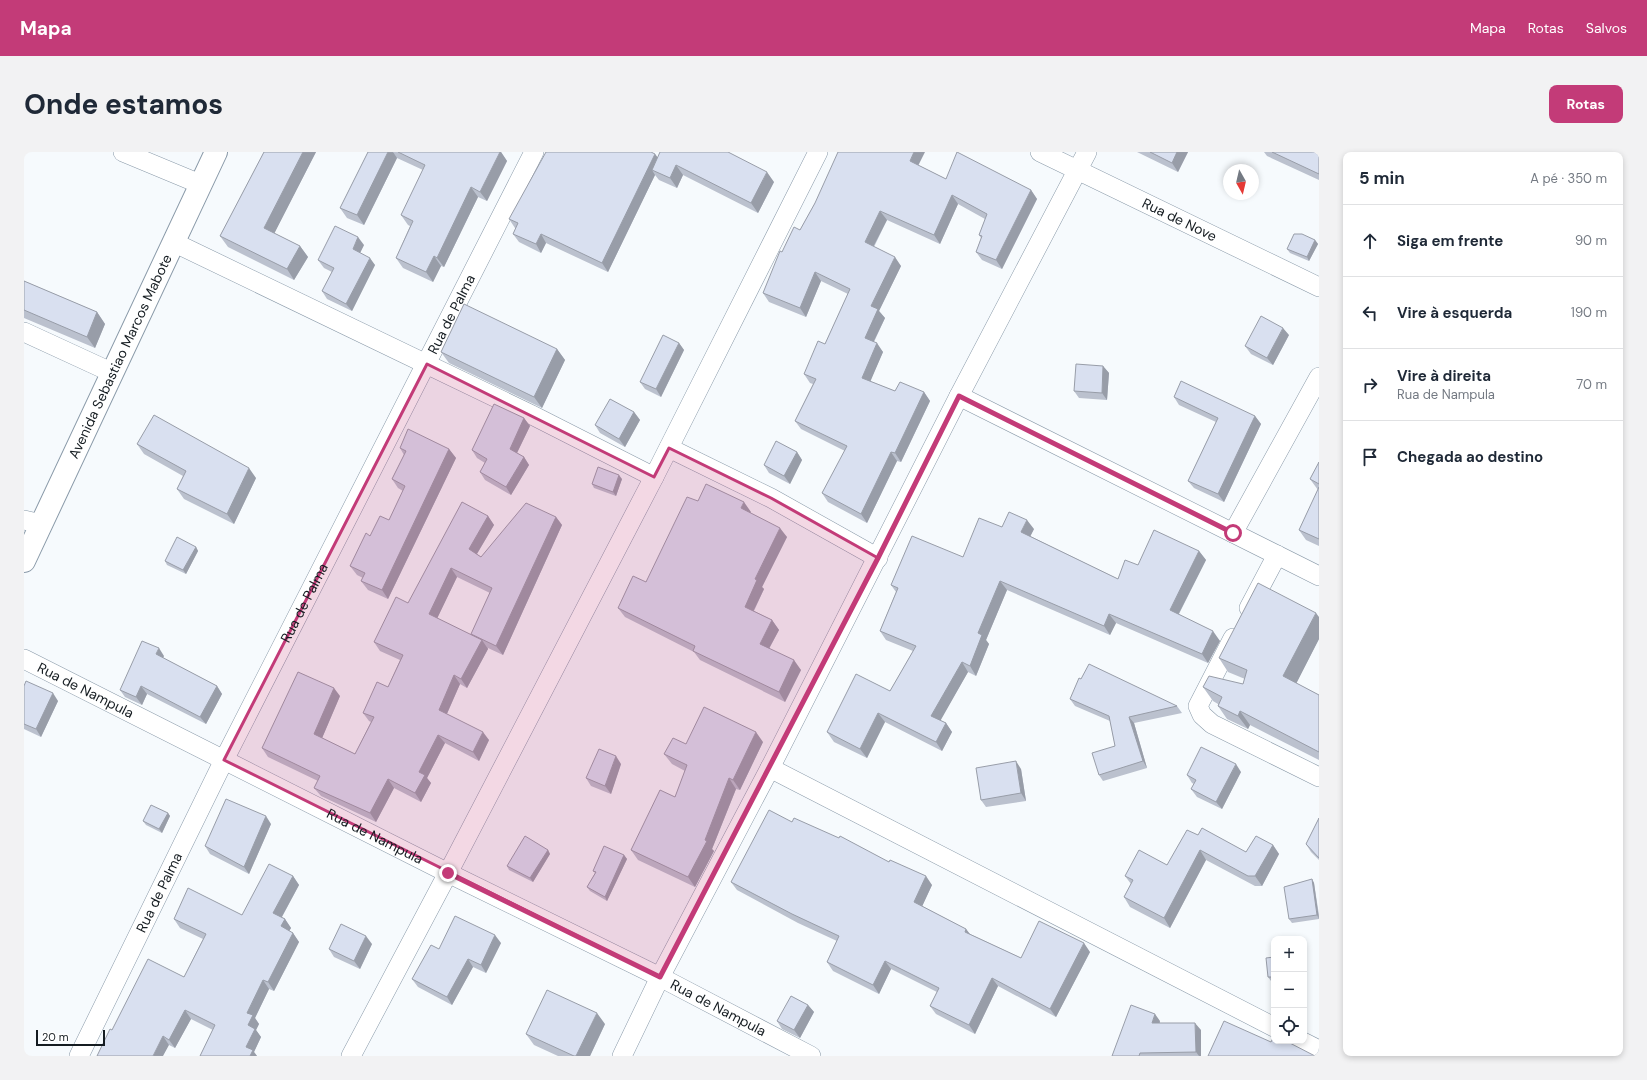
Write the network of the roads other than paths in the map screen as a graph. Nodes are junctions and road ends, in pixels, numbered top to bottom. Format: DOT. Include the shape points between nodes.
graph roads {
  1 [pos="123,152"];
  2 [pos="216,152"];
  3 [pos="534,152"];
  4 [pos="818,152"];
  5 [pos="1040,152"];
  6 [pos="1087,152"];
  7 [pos="1078,170"];
  8 [pos="200,184"];
  9 [pos="173,242"];
  10 [pos="1319,287"];
  11 [pos="24,332"];
  12 [pos="427,364"];
  13 [pos="113,373"];
  14 [pos="1319,377"];
  15 [pos="959,396"];
  16 [pos="670,448"];
  17 [pos="654,477"];
  18 [pos="33,522"];
  19 [pos="1233,533"];
  20 [pos="1277,555"];
  21 [pos="878,558"];
  22 [pos="24,560"];
  23 [pos="1319,576"];
  24 [pos="24,659"];
  25 [pos="224,760"];
  26 [pos="770,768"];
  27 [pos="1319,777"];
  28 [pos="448,873"];
  29 [pos="660,977"];
  30 [pos="1271,1025"];
  31 [pos="1307,1044"];
  32 [pos="1319,1050"];
  33 [pos="79,1056"];
  34 [pos="351,1056"];
  35 [pos="622,1056"];
  36 [pos="811,1056"];
  1 -- 8 [label="street"];
  2 -- 8 [label="main road, Avenida Sebastiao Marcos Mabote"];
  3 -- 12 [label="street, Rua de Palma"];
  4 -- 16 [label="street"];
  5 -- 7 [label="street, Rua de Nove"];
  6 -- 7 [label="street"];
  7 -- 10 [label="street, Rua de Nove"];
  7 -- 15 [label="street"];
  8 -- 9 [label="main road, Avenida Sebastiao Marcos Mabote"];
  9 -- 12 [label="street"];
  9 -- 13 [label="main road, Avenida Sebastiao Marcos Mabote"];
  11 -- 13 [label="street"];
  12 -- 17 [label="street"];
  12 -- 25 [label="street, Rua de Palma"];
  13 -- 18 [label="main road, Avenida Sebastiao Marcos Mabote"];
  14 -- 19 [label="street"];
  15 -- 19 [label="street"];
  15 -- 21 [label="street"];
  16 -- 17 [label="street"];
  16 -- 21 [label="street" via="771,498"];
  17 -- 28 [label="street"];
  18 -- 22 [label="main road, Avenida Sebastiao Marcos Mabote"];
  19 -- 20 [label="street"];
  20 -- 23 [label="street"];
  20 -- 27 [label="street" via="1198,706 1202,715 1212,724"];
  21 -- 26 [label="street"];
  24 -- 25 [label="street, Rua de Nampula"];
  25 -- 28 [label="street, Rua de Nampula"];
  25 -- 33 [label="street, Rua de Palma"];
  26 -- 29 [label="street"];
  26 -- 30 [label="street"];
  28 -- 29 [label="street, Rua de Nampula"];
  28 -- 34 [label="street"];
  29 -- 35 [label="street"];
  29 -- 36 [label="street, Rua de Nampula"];
  31 -- 32 [label="street"];
}
